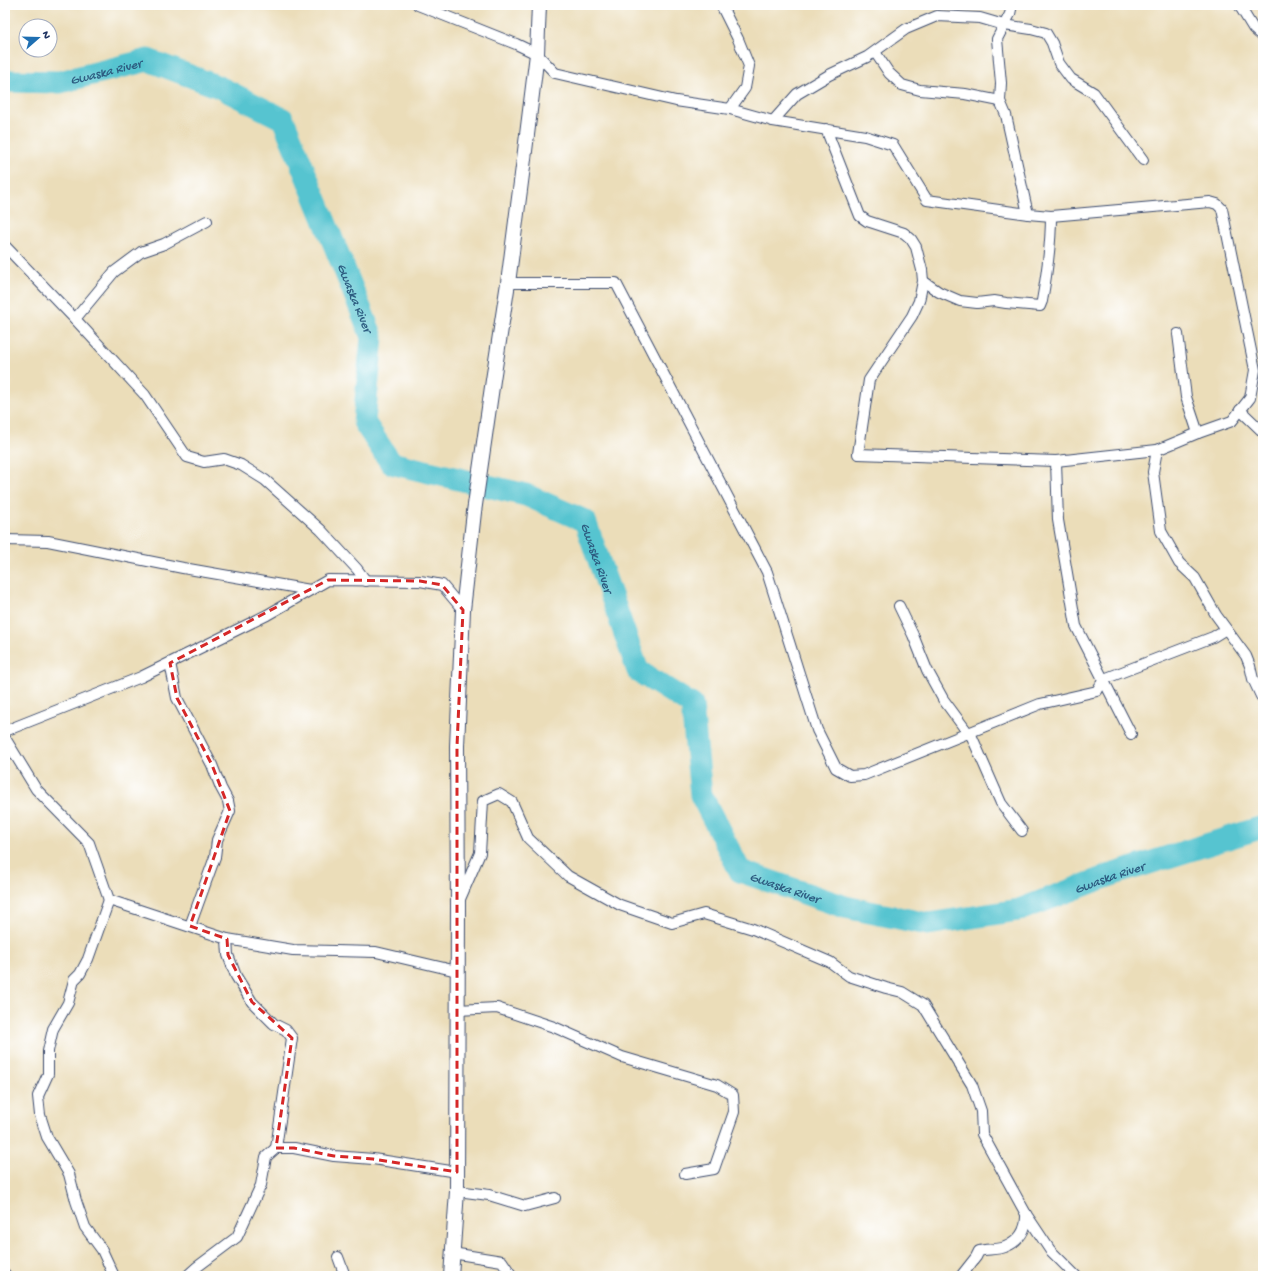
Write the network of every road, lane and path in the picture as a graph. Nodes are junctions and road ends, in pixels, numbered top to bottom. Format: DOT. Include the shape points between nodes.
graph roads {
  1 [pos="418,5"];
  2 [pos="539,5"];
  3 [pos="721,5"];
  4 [pos="1012,5"];
  5 [pos="1239,5"];
  6 [pos="1004,25"];
  7 [pos="1263,37"];
  8 [pos="875,52"];
  9 [pos="537,54"];
  10 [pos="1000,100"];
  11 [pos="730,109"];
  12 [pos="773,121"];
  13 [pos="826,129"];
  14 [pos="1143,160"];
  15 [pos="1028,214"];
  16 [pos="1051,216"];
  17 [pos="207,221"];
  18 [pos="5,246"];
  19 [pos="923,281"];
  20 [pos="508,283"];
  21 [pos="75,319"];
  22 [pos="1178,334"];
  23 [pos="1240,410"];
  24 [pos="1198,432"];
  25 [pos="1263,432"];
  26 [pos="1157,450"];
  27 [pos="1056,460"];
  28 [pos="5,540"];
  29 [pos="366,581"];
  30 [pos="310,590"];
  31 [pos="899,606"];
  32 [pos="463,610"];
  33 [pos="1226,629"];
  34 [pos="170,663"];
  35 [pos="1104,679"];
  36 [pos="1261,696"];
  37 [pos="5,731"];
  38 [pos="968,733"];
  39 [pos="1131,734"];
  40 [pos="5,738"];
  41 [pos="1022,831"];
  42 [pos="109,900"];
  43 [pos="458,905"];
  44 [pos="190,926"];
  45 [pos="227,939"];
  46 [pos="458,971"];
  47 [pos="457,1010"];
  48 [pos="276,1148"];
  49 [pos="457,1172"];
  50 [pos="685,1174"];
  51 [pos="457,1191"];
  52 [pos="555,1198"];
  53 [pos="1026,1214"];
  54 [pos="452,1253"];
  55 [pos="338,1257"];
  56 [pos="114,1276"];
  57 [pos="187,1276"];
  58 [pos="345,1276"];
  59 [pos="450,1276"];
  60 [pos="512,1276"];
  61 [pos="961,1276"];
  62 [pos="1076,1276"];
  1 -- 9 [label="street"];
  2 -- 9 [label="main road"];
  3 -- 11 [label="street" via="749,66 745,88"];
  4 -- 6 [label="street"];
  5 -- 7 [label="street" via="1253,28"];
  6 -- 8 [label="street" via="980,18 936,16 906,29"];
  6 -- 10 [label="street" via="997,39"];
  6 -- 14 [label="street" via="1046,33 1059,63 1071,79 1094,93"];
  8 -- 10 [label="street" via="889,73 902,85 920,90"];
  8 -- 12 [label="street" via="797,94"];
  9 -- 11 [label="street" via="556,73 676,101"];
  9 -- 20 [label="main road"];
  10 -- 15 [label="street" via="1006,115"];
  11 -- 12 [label="street"];
  12 -- 13 [label="street"];
  13 -- 15 [label="street" via="865,136 893,145 928,200"];
  13 -- 19 [label="street" via="860,216 867,221 904,233 911,239 916,247"];
  15 -- 16 [label="street"];
  16 -- 19 [label="street" via="1051,239 1040,306 994,301 960,301 938,292"];
  16 -- 23 [label="street" via="1210,202 1222,209 1255,370 1250,398"];
  17 -- 21 [label="street" via="164,244 141,252 114,272"];
  18 -- 21 [label="street"];
  19 -- 27 [label="street" via="919,301 912,316 869,380 858,454"];
  20 -- 32 [label="main road" via="474,512"];
  20 -- 38 [label="street" via="616,283 767,572 817,730 836,768 850,776 864,775"];
  21 -- 29 [label="street" via="145,395 187,457 204,462 224,459 241,465 265,480 321,530"];
  22 -- 24 [label="street" via="1186,397"];
  23 -- 24 [label="street" via="1232,421"];
  23 -- 25 [label="street"];
  24 -- 26 [label="street"];
  26 -- 27 [label="street"];
  26 -- 33 [label="street" via="1153,472 1161,531 1179,563 1195,578"];
  27 -- 35 [label="street" via="1058,520 1076,626"];
  28 -- 30 [label="street" via="48,541"];
  29 -- 30 [label="street" via="328,580"];
  29 -- 32 [label="street" via="420,581 442,585"];
  30 -- 34 [label="street"];
  31 -- 38 [label="street" via="927,670 943,699"];
  32 -- 43 [label="main road" via="457,746"];
  33 -- 35 [label="street" via="1213,637"];
  33 -- 36 [label="street" via="1246,656"];
  34 -- 37 [label="street"];
  34 -- 44 [label="street" via="177,698 212,765 228,800 230,811 217,840 215,858"];
  35 -- 38 [label="street" via="1097,691 1040,704"];
  35 -- 39 [label="street"];
  38 -- 41 [label="street" via="981,755 1001,803"];
  40 -- 42 [label="street" via="36,789 89,843"];
  42 -- 44 [label="street"];
  42 -- 56 [label="street" via="88,959 74,980 68,1003 53,1029 48,1051 48,1074 38,1096 40,1115 47,1137 69,1174 85,1227 102,1250"];
  43 -- 46 [label="main road"];
  43 -- 53 [label="street" via="480,853 483,800 499,794 512,802 528,838 568,876 620,905 672,924 704,914 753,929 830,962 849,976 902,992 923,1005 972,1085 981,1110 982,1134"];
  44 -- 45 [label="street"];
  45 -- 46 [label="street" via="293,950 376,952"];
  45 -- 48 [label="street" via="228,955 236,976 252,1002 292,1038"];
  46 -- 47 [label="main road"];
  47 -- 49 [label="main road"];
  47 -- 50 [label="street" via="497,1008 554,1028 622,1057 717,1085 733,1095 734,1112 714,1169"];
  48 -- 49 [label="street" via="294,1148 334,1156 373,1158"];
  48 -- 57 [label="street" via="266,1156 261,1185 237,1237"];
  49 -- 51 [label="main road"];
  51 -- 52 [label="street" via="489,1195 525,1206"];
  51 -- 54 [label="main road"];
  53 -- 61 [label="street" via="1023,1231 1016,1240 1004,1247 979,1252"];
  53 -- 62 [label="street" via="1050,1250"];
  54 -- 59 [label="main road"];
  54 -- 60 [label="street" via="502,1261"];
  55 -- 58 [label="street"];
}
